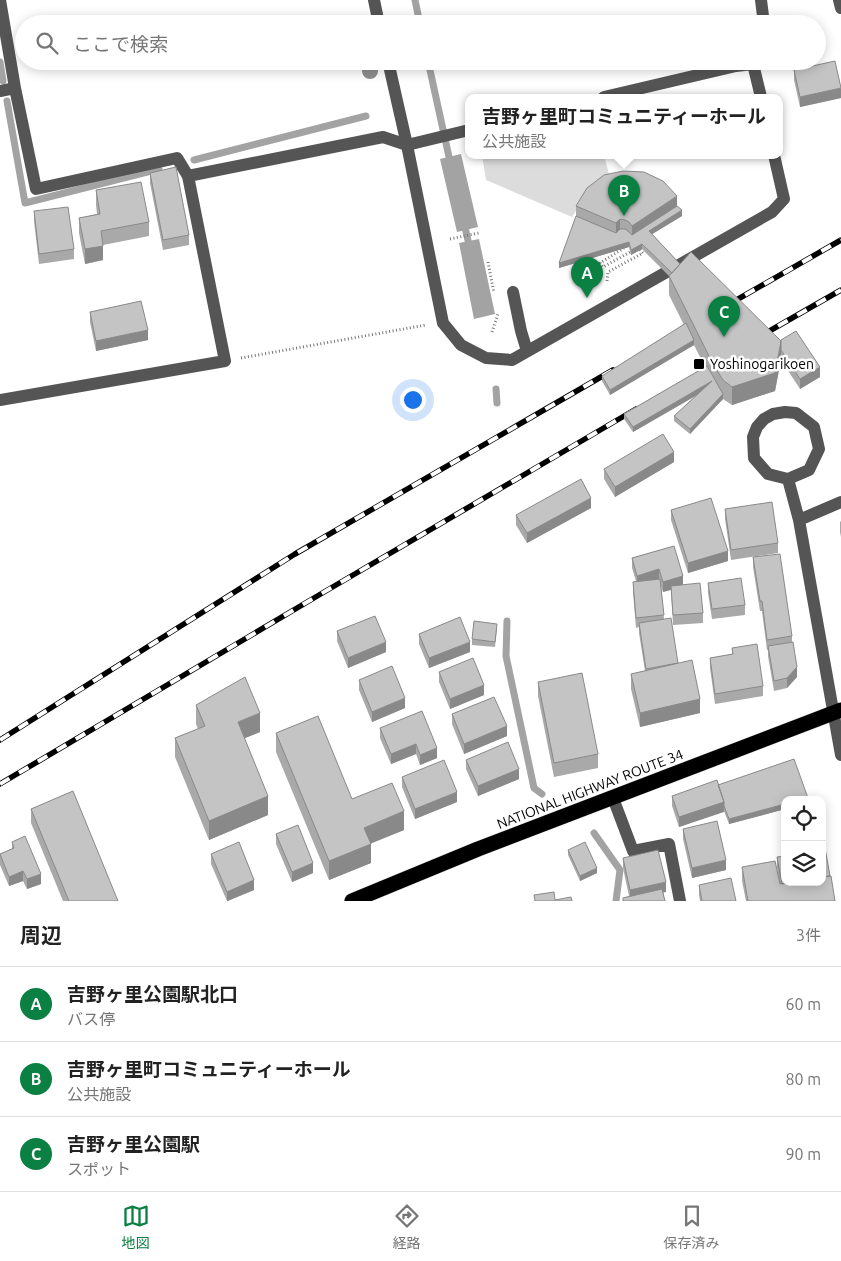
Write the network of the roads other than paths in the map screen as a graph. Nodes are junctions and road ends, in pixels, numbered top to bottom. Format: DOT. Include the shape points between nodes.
graph roads {
  1 [pos="0,0"];
  2 [pos="374,0"];
  3 [pos="761,0"];
  4 [pos="839,0"];
  5 [pos="841,8"];
  6 [pos="378,15"];
  7 [pos="763,15"];
  8 [pos="390,70"];
  9 [pos="720,70"];
  10 [pos="756,70"];
  11 [pos="15,88"];
  12 [pos="0,91"];
  13 [pos="626,94"];
  14 [pos="760,94"];
  15 [pos="465,131"];
  16 [pos="407,145"];
  17 [pos="775,159"];
  18 [pos="188,176"];
  19 [pos="514,292"];
  20 [pos="528,352"];
  21 [pos="0,400"];
  22 [pos="788,479"];
  23 [pos="841,502"];
  24 [pos="799,520"];
  25 [pos="837,711"];
  26 [pos="841,756"];
  27 [pos="613,798"];
  28 [pos="352,901"];
  29 [pos="680,901"];
  1 -- 11 [label="street"];
  2 -- 6 [label="street"];
  3 -- 7 [label="street"];
  4 -- 5 [label="street"];
  8 -- 16 [label="street"];
  9 -- 13 [label="street"];
  10 -- 14 [label="street"];
  11 -- 12 [label="street"];
  11 -- 18 [label="street" via="36,189 177,158"];
  15 -- 16 [label="street"];
  16 -- 18 [label="street" via="384,137"];
  16 -- 20 [label="street" via="443,323 461,345 486,358 512,360"];
  17 -- 20 [label="street" via="784,199 772,212"];
  18 -- 21 [label="street" via="225,361"];
  19 -- 20 [label="street"];
  22 -- 22 [label="street" via="768,474 754,458 753,437 764,419 785,412 796,413 814,427 819,449 809,470"];
  22 -- 24 [label="street"];
  23 -- 24 [label="street"];
  24 -- 25 [label="street"];
  25 -- 26 [label="street"];
  25 -- 27 [label="highway, NATIONAL HIGHWAY ROUTE 34"];
  27 -- 28 [label="highway, NATIONAL HIGHWAY ROUTE 34"];
  27 -- 29 [label="street" via="633,851 669,844"];
}
